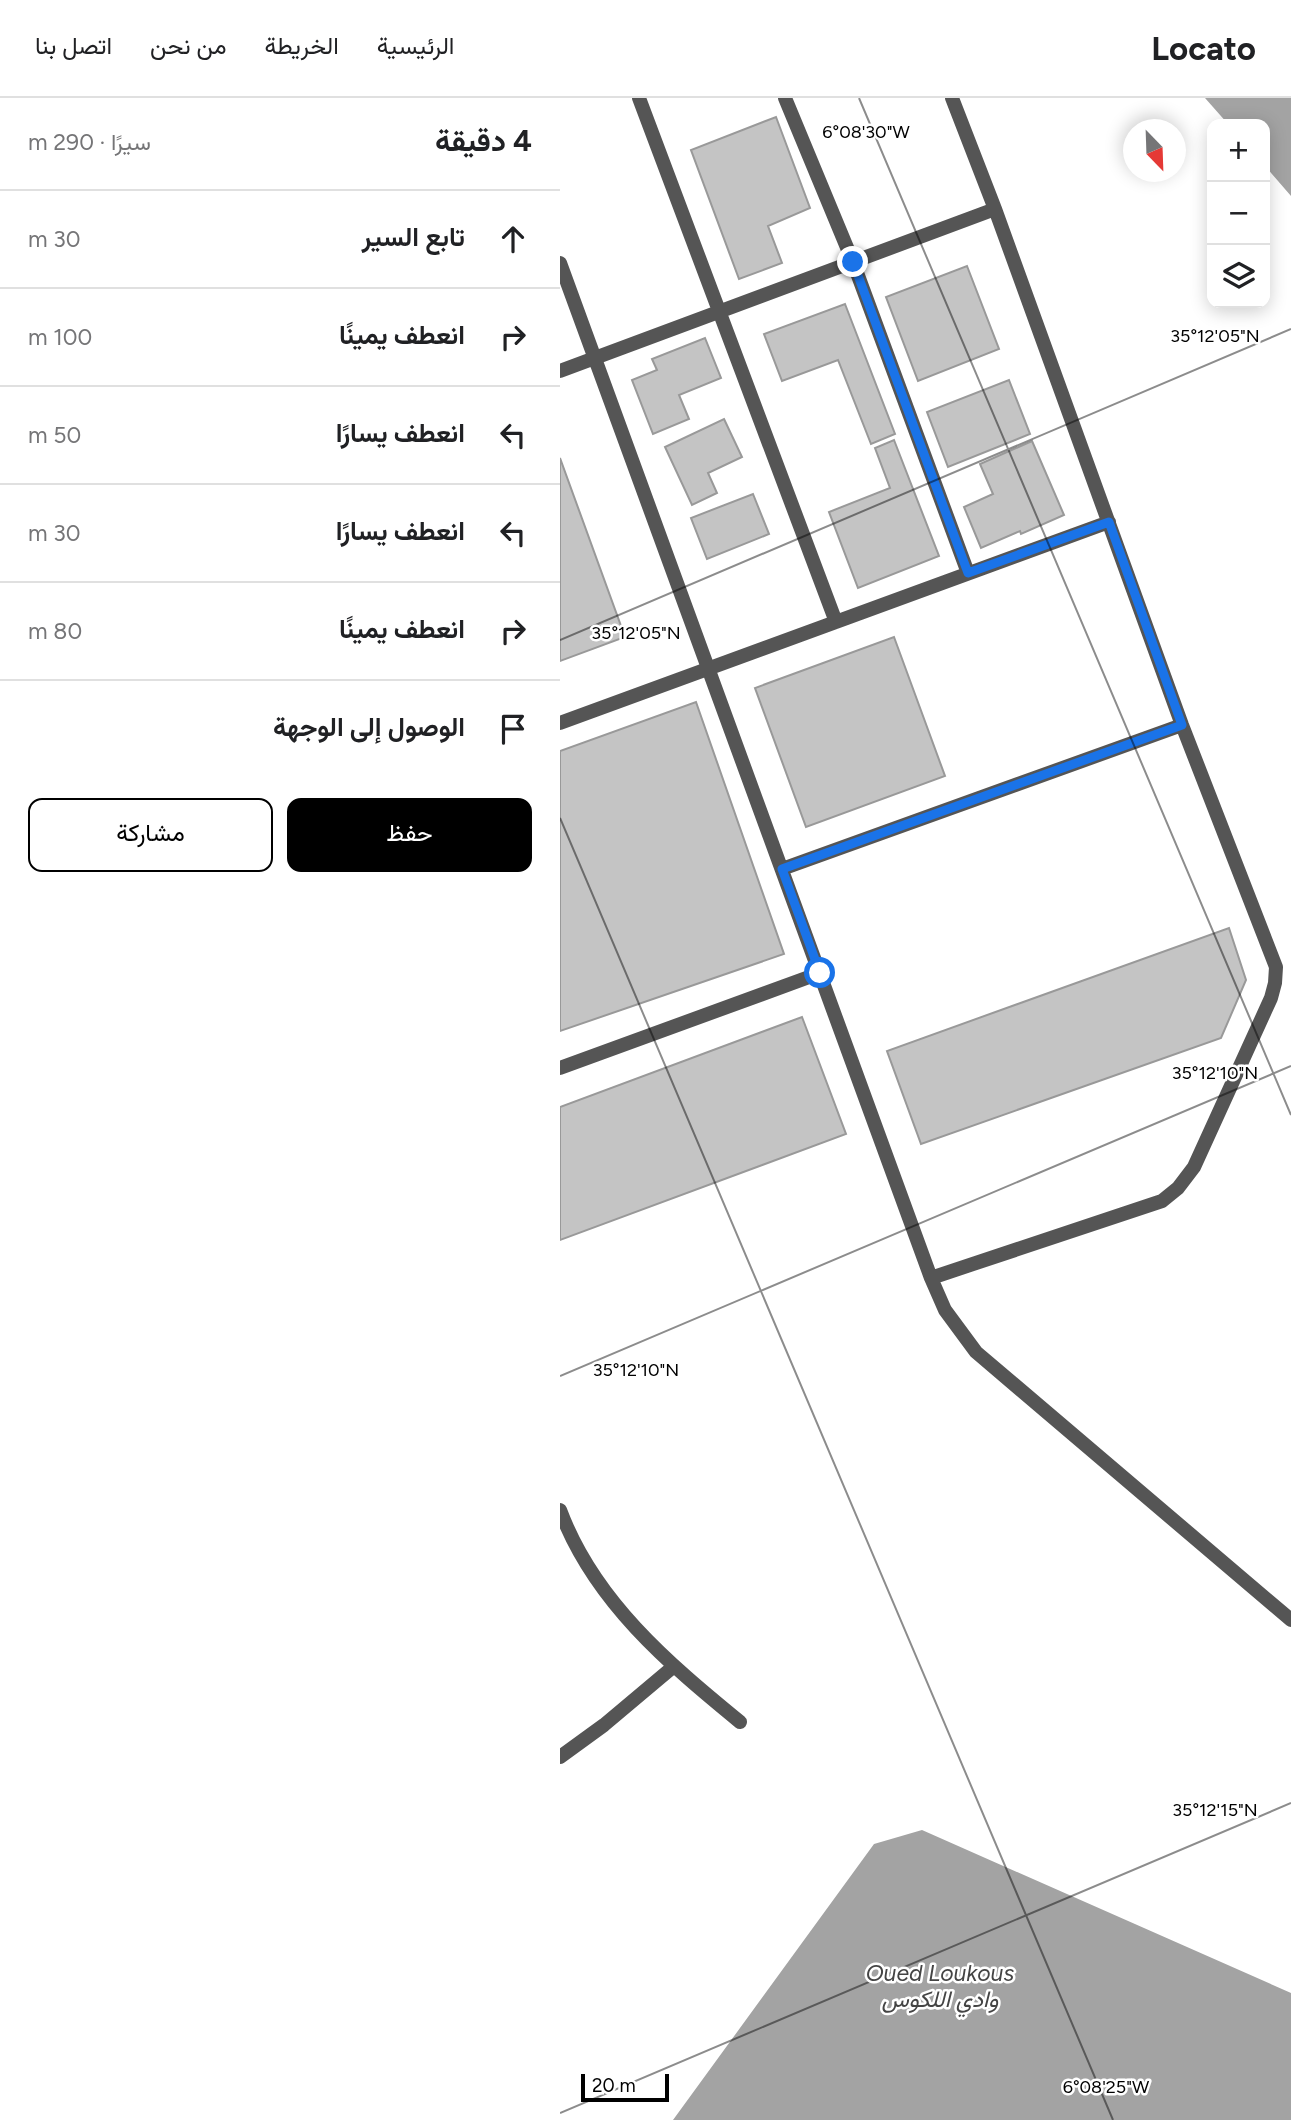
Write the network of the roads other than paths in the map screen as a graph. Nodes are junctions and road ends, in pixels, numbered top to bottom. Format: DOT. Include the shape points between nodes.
graph roads {
  1 [pos="639,98"];
  2 [pos="785,98"];
  3 [pos="952,98"];
  4 [pos="995,209"];
  5 [pos="853,262"];
  6 [pos="560,263"];
  7 [pos="720,312"];
  8 [pos="594,359"];
  9 [pos="560,371"];
  10 [pos="1109,522"];
  11 [pos="968,573"];
  12 [pos="836,622"];
  13 [pos="708,669"];
  14 [pos="560,723"];
  15 [pos="1182,725"];
  16 [pos="782,869"];
  17 [pos="820,973"];
  18 [pos="560,1068"];
  19 [pos="931,1278"];
  20 [pos="560,1510"];
  21 [pos="1291,1620"];
  22 [pos="673,1667"];
  23 [pos="740,1722"];
  24 [pos="560,1757"];
  1 -- 7 [label="street"];
  2 -- 5 [label="street"];
  3 -- 4 [label="street"];
  4 -- 5 [label="street"];
  4 -- 10 [label="street"];
  5 -- 7 [label="street"];
  5 -- 11 [label="street"];
  6 -- 8 [label="street"];
  7 -- 8 [label="street"];
  7 -- 12 [label="street"];
  8 -- 9 [label="street"];
  8 -- 13 [label="street"];
  10 -- 11 [label="street"];
  10 -- 15 [label="street"];
  11 -- 12 [label="street"];
  12 -- 13 [label="street"];
  13 -- 14 [label="street"];
  13 -- 16 [label="street"];
  15 -- 16 [label="street"];
  15 -- 19 [label="street" via="1276,967 1271,998 1194,1167 1178,1188 1162,1201"];
  16 -- 17 [label="street"];
  17 -- 18 [label="street"];
  17 -- 19 [label="street"];
  19 -- 21 [label="street" via="945,1310 976,1352"];
  20 -- 22 [label="street" via="594,1576 639,1634"];
  22 -- 23 [label="street"];
  22 -- 24 [label="street"];
}
